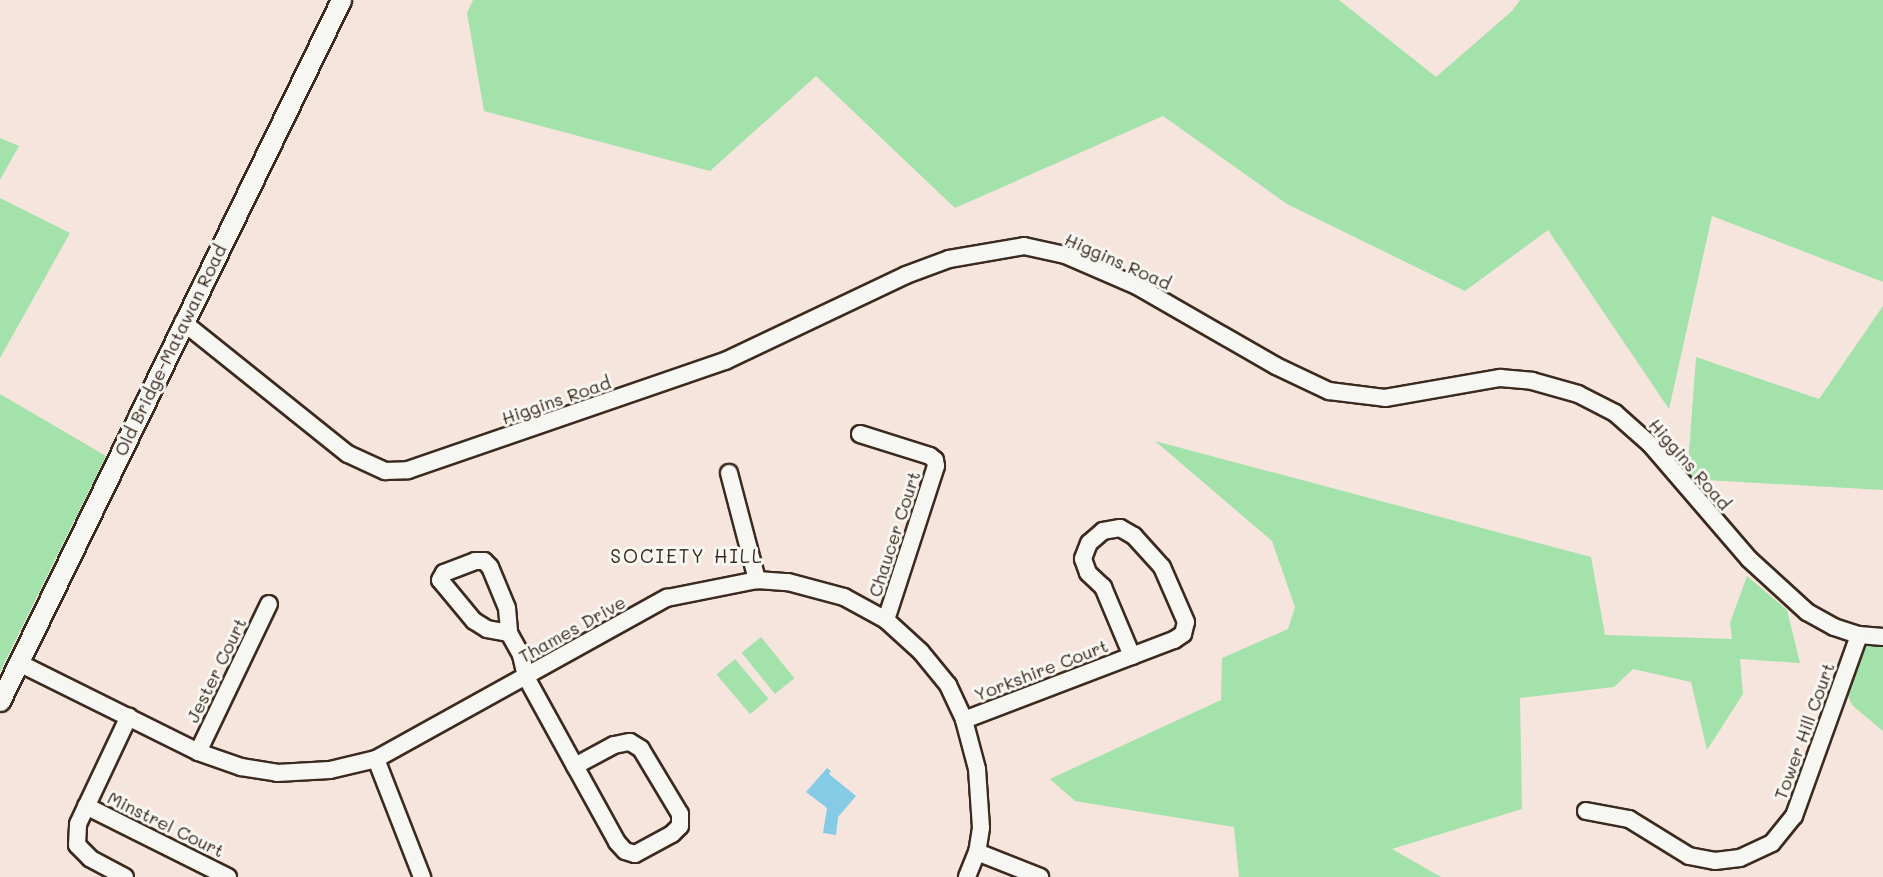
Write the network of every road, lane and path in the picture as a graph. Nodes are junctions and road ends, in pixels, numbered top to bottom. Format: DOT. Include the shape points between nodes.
graph roads {
  1 [pos="341,0"];
  2 [pos="183,322"];
  3 [pos="860,434"];
  4 [pos="729,472"];
  5 [pos="757,580"];
  6 [pos="269,604"];
  7 [pos="886,620"];
  8 [pos="509,633"];
  9 [pos="1859,635"];
  10 [pos="1883,637"];
  11 [pos="1132,656"];
  12 [pos="19,663"];
  13 [pos="526,677"];
  14 [pos="0,701"];
  15 [pos="129,716"];
  16 [pos="964,720"];
  17 [pos="198,752"];
  18 [pos="376,759"];
  19 [pos="575,766"];
  20 [pos="86,806"];
  21 [pos="1586,811"];
  22 [pos="977,852"];
  23 [pos="125,877"];
  24 [pos="228,877"];
  25 [pos="422,877"];
  26 [pos="967,877"];
  27 [pos="1040,877"];
  1 -- 2 [label="main road, Old Bridge-Matawan Road"];
  2 -- 9 [label="street, Higgins Road" via="348,454 385,471 408,470 725,361 905,275 949,259 1024,246 1065,255 1138,286 1276,366 1329,391 1385,398 1500,378 1578,394 1615,413 1651,445 1721,529 1783,592 1816,617"];
  2 -- 12 [label="main road, Old Bridge-Matawan Road"];
  3 -- 7 [label="street, Chaucer Court" via="935,460 936,466"];
  4 -- 5 [label="street"];
  5 -- 7 [label="street, Thames Drive" via="788,582 844,597"];
  5 -- 13 [label="street, Thames Drive" via="667,598"];
  6 -- 17 [label="street, Jester Court"];
  7 -- 16 [label="street, Thames Drive" via="948,685"];
  8 -- 8 [label="street" via="507,608 484,561 444,573 440,580 445,590 474,621"];
  8 -- 13 [label="street"];
  9 -- 10 [label="street, Higgins Road"];
  9 -- 21 [label="street, Tower Hill Court" via="1794,816 1772,843 1740,858 1702,859 1689,856 1629,819"];
  11 -- 11 [label="street, Yorkshire Court" via="1103,587 1088,573 1083,559 1088,542 1103,531 1120,528 1162,567 1186,622 1183,634 1174,640"];
  11 -- 16 [label="street, Yorkshire Court"];
  12 -- 14 [label="main road, Old Bridge-Matawan Road"];
  12 -- 15 [label="street, Thames Drive"];
  13 -- 18 [label="street, Thames Drive"];
  13 -- 19 [label="street"];
  15 -- 17 [label="street, Thames Drive"];
  15 -- 20 [label="street, Minstrel Court"];
  16 -- 22 [label="street, Thames Drive" via="977,769 981,828"];
  17 -- 18 [label="street, Thames Drive" via="277,773 330,770"];
  18 -- 25 [label="street"];
  19 -- 19 [label="street" via="625,851 635,853 680,826 680,814 641,749 630,742"];
  20 -- 23 [label="street, Minstrel Court" via="78,824 77,845 90,858"];
  20 -- 24 [label="street, Minstrel Court"];
  22 -- 26 [label="street, Thames Drive"];
  22 -- 27 [label="street"];
}
